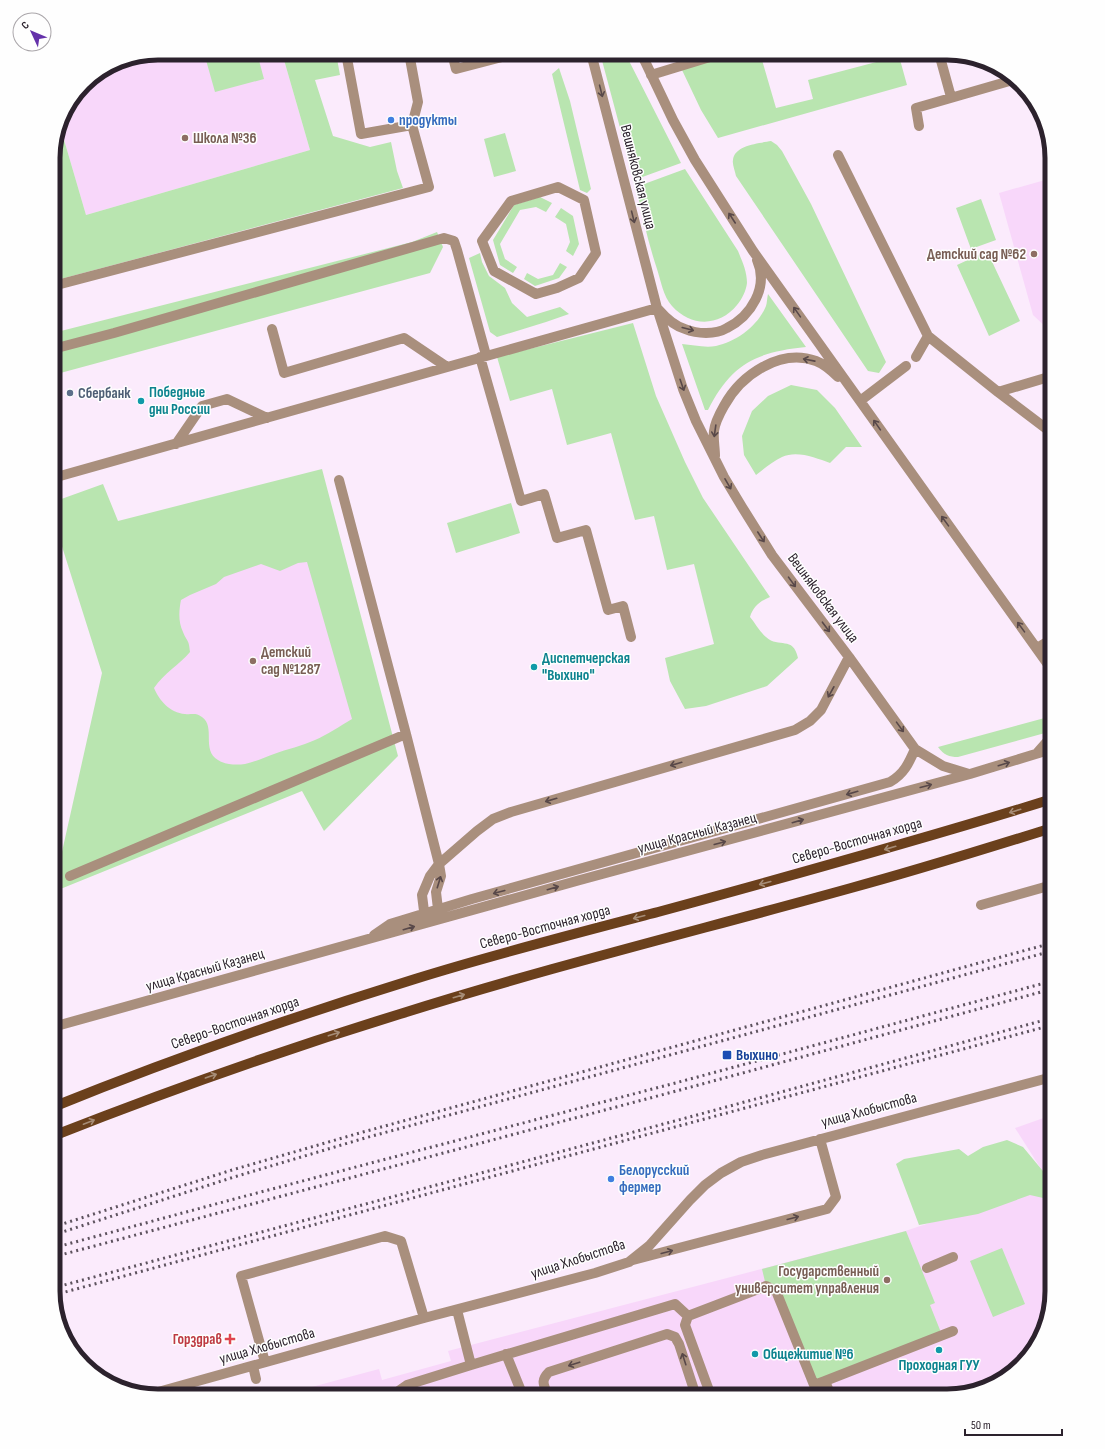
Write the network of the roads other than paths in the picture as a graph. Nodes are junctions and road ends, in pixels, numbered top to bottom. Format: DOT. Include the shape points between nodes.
graph roads {
  1 [pos="347,60"];
  2 [pos="410,60"];
  3 [pos="454,60"];
  4 [pos="490,60"];
  5 [pos="593,60"];
  6 [pos="644,60"];
  7 [pos="700,60"];
  8 [pos="941,60"];
  9 [pos="651,75"];
  10 [pos="1008,81"];
  11 [pos="951,97"];
  12 [pos="412,125"];
  13 [pos="918,126"];
  14 [pos="838,155"];
  15 [pos="753,251"];
  16 [pos="580,278"];
  17 [pos="60,284"];
  18 [pos="657,308"];
  19 [pos="272,328"];
  20 [pos="928,336"];
  21 [pos="60,347"];
  22 [pos="483,356"];
  23 [pos="916,357"];
  24 [pos="906,366"];
  25 [pos="447,367"];
  26 [pos="1045,378"];
  27 [pos="998,392"];
  28 [pos="860,401"];
  29 [pos="267,418"];
  30 [pos="1045,428"];
  31 [pos="176,444"];
  32 [pos="715,460"];
  33 [pos="60,476"];
  34 [pos="339,480"];
  35 [pos="631,637"];
  36 [pos="1045,643"];
  37 [pos="1037,648"];
  38 [pos="849,657"];
  39 [pos="1045,660"];
  40 [pos="406,734"];
  41 [pos="1045,744"];
  42 [pos="915,749"];
  43 [pos="1045,751"];
  44 [pos="1037,753"];
  45 [pos="970,774"];
  46 [pos="1045,801"];
  47 [pos="1045,830"];
  48 [pos="439,864"];
  49 [pos="70,876"];
  50 [pos="1045,887"];
  51 [pos="981,905"];
  52 [pos="438,909"];
  53 [pos="425,918"];
  54 [pos="60,1025"];
  55 [pos="1045,1079"];
  56 [pos="60,1104"];
  57 [pos="60,1133"];
  58 [pos="820,1139"];
  59 [pos="953,1257"];
  60 [pos="629,1262"];
  61 [pos="927,1268"];
  62 [pos="457,1310"];
  63 [pos="688,1316"];
  64 [pos="424,1318"];
  65 [pos="953,1331"];
  66 [pos="506,1354"];
  67 [pos="265,1362"];
  68 [pos="471,1365"];
  69 [pos="253,1366"];
  70 [pos="256,1379"];
  71 [pos="825,1381"];
  72 [pos="407,1385"];
  73 [pos="172,1389"];
  74 [pos="401,1389"];
  75 [pos="408,1389"];
  76 [pos="520,1389"];
  77 [pos="545,1389"];
  78 [pos="694,1389"];
  79 [pos="708,1389"];
  80 [pos="828,1389"];
  1 -- 12 [label="street" via="361,134"];
  2 -- 12 [label="street" via="418,102"];
  3 -- 4 [label="street" via="456,69"];
  5 -- 18 [label="street, Вешняковская улица, one-way"];
  6 -- 9 [label="street, Вешняковская улица"];
  7 -- 9 [label="street"];
  8 -- 11 [label="street"];
  15 -- 9 [label="street, Вешняковская улица, one-way" via="695,160"];
  10 -- 11 [label="street"];
  11 -- 13 [label="street" via="916,108"];
  12 -- 17 [label="street" via="429,187"];
  14 -- 20 [label="street"];
  18 -- 15 [label="street, Вешняковская улица, one-way" via="684,329 705,333 726,329 743,317 756,300 761,285 760,266"];
  28 -- 15 [label="street, Вешняковская улица, one-way"];
  16 -- 16 [label="street" via="536,294 494,271 482,241 511,201 558,188 584,200 587,211 596,253"];
  18 -- 22 [label="street"];
  18 -- 32 [label="street, Вешняковская улица, one-way" via="693,415"];
  19 -- 25 [label="street" via="284,373 404,338"];
  20 -- 23 [label="street"];
  20 -- 27 [label="street"];
  21 -- 22 [label="street" via="444,238 454,241 457,250"];
  22 -- 25 [label="street"];
  22 -- 35 [label="street" via="521,501 544,494 557,538 586,530 608,610 623,606"];
  24 -- 28 [label="street"];
  25 -- 29 [label="street"];
  26 -- 27 [label="street"];
  27 -- 30 [label="street"];
  28 -- 32 [label="street, Вешняковская улица, one-way" via="832,370 816,361 798,358 760,368 744,380 729,398 719,416 714,430"];
  37 -- 28 [label="street, Вешняковская улица, one-way"];
  29 -- 31 [label="street"];
  29 -- 31 [label="street" via="227,399 202,406"];
  31 -- 33 [label="street"];
  32 -- 38 [label="street, Вешняковская улица, one-way" via="772,555"];
  34 -- 40 [label="street"];
  36 -- 37 [label="street"];
  37 -- 39 [label="street, Вешняковская улица"];
  38 -- 42 [label="street, Вешняковская улица, one-way"];
  38 -- 48 [label="street, one-way" via="821,710 810,721 795,730 511,812 493,819"];
  40 -- 48 [label="street"];
  40 -- 49 [label="street"];
  41 -- 44 [label="street"];
  42 -- 45 [label="street, Вешняковская улица" via="943,766"];
  42 -- 52 [label="street, улица Красный Казанец, one-way" via="904,771 890,782"];
  43 -- 44 [label="street, улица Красный Казанец"];
  45 -- 44 [label="street, улица Красный Казанец, one-way"];
  53 -- 45 [label="street, улица Красный Казанец, one-way"];
  46 -- 56 [label="main road, Северо-Восточная хорда, one-way" via="952,830 416,978 235,1037"];
  57 -- 47 [label="main road, one-way" via="204,1078 402,1013 540,972 853,888"];
  52 -- 48 [label="street, one-way" via="436,892 441,876"];
  48 -- 53 [label="street" via="430,876 422,895"];
  50 -- 51 [label="street"];
  52 -- 53 [label="street" via="436,914"];
  53 -- 54 [label="street, улица Красный Казанец" via="364,941"];
  55 -- 58 [label="street, улица Хлобыстова"];
  58 -- 60 [label="street, улица Хлобыстова" via="762,1154 721,1173 705,1185 649,1246"];
  60 -- 58 [label="street, one-way" via="827,1209 836,1197"];
  59 -- 61 [label="street"];
  60 -- 62 [label="street, улица Хлобыстова"];
  62 -- 64 [label="street, улица Хлобыстова"];
  62 -- 68 [label="street"];
  63 -- 66 [label="street" via="675,1304"];
  63 -- 71 [label="street" via="766,1286 776,1291 814,1385"];
  63 -- 79 [label="street" via="685,1325"];
  64 -- 67 [label="street, улица Хлобыстова"];
  64 -- 67 [label="street" via="402,1241 385,1236 347,1246 241,1276"];
  65 -- 71 [label="street"];
  66 -- 68 [label="street"];
  66 -- 76 [label="street"];
  67 -- 69 [label="street, улица Хлобыстова"];
  68 -- 72 [label="street"];
  69 -- 70 [label="street"];
  69 -- 73 [label="street, улица Хлобыстова"];
  71 -- 80 [label="street"];
  72 -- 74 [label="street"];
  72 -- 75 [label="street"];
  78 -- 77 [label="street, one-way" via="680,1344 675,1337 667,1334 549,1372 544,1377"];
}
